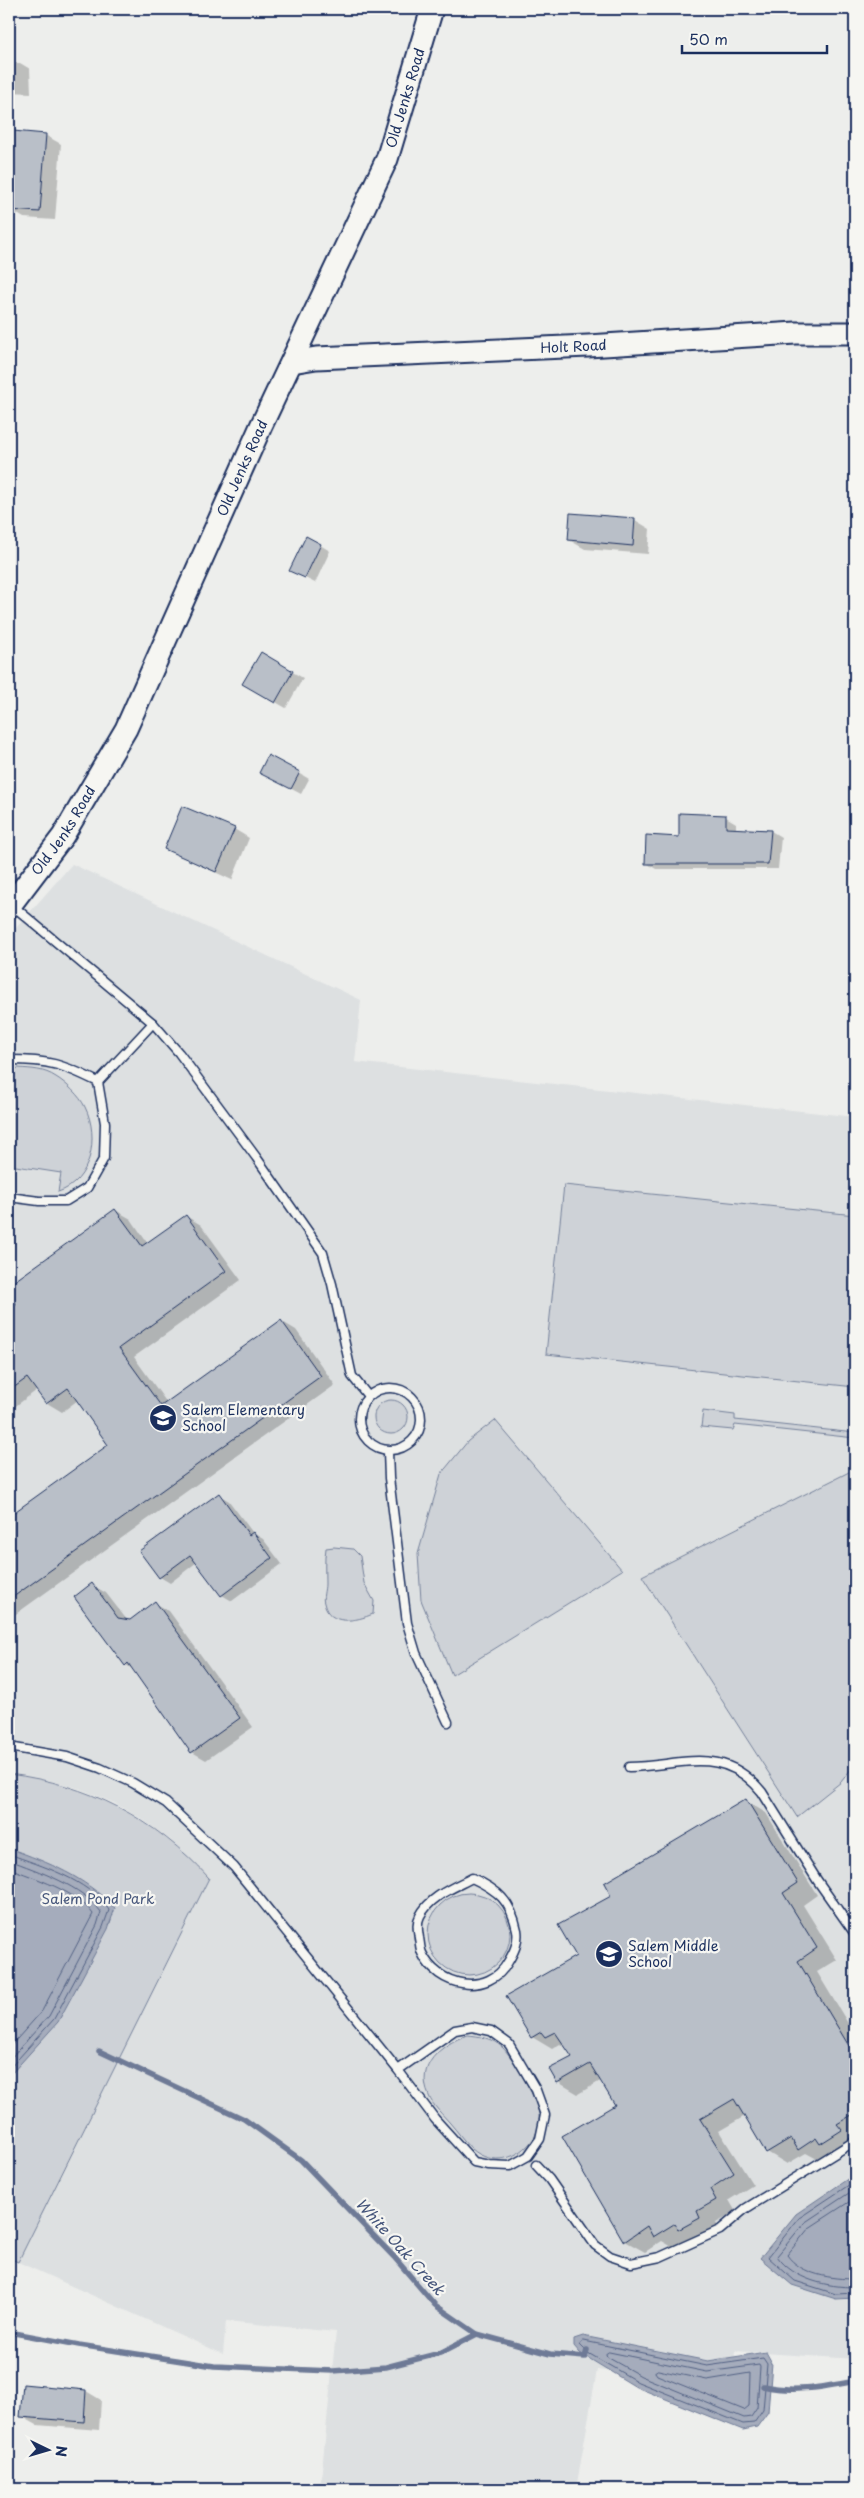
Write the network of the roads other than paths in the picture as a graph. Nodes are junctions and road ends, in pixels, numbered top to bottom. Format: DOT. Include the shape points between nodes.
graph roads {
  1 [pos="432,9"];
  2 [pos="855,334"];
  3 [pos="292,362"];
  4 [pos="10,905"];
  5 [pos="153,1023"];
  6 [pos="9,1060"];
  7 [pos="98,1082"];
  8 [pos="9,1197"];
  9 [pos="368,1396"];
  10 [pos="388,1451"];
  11 [pos="448,1722"];
  12 [pos="9,1747"];
  13 [pos="629,1767"];
  14 [pos="472,1878"];
  15 [pos="855,1934"];
  16 [pos="398,2070"];
  17 [pos="855,2141"];
  18 [pos="536,2165"];
  1 -- 3 [label="street, Old Jenks Road" via="387,159"];
  2 -- 3 [label="street, Holt Road" via="796,333 316,358"];
  3 -- 4 [label="street, Old Jenks Road" via="126,729 63,836"];
  4 -- 5 [label="lane"];
  5 -- 7 [label="lane"];
  5 -- 9 [label="lane" via="181,1055 323,1253 352,1376"];
  6 -- 7 [label="lane" via="35,1060 65,1066"];
  7 -- 8 [label="lane" via="105,1122 104,1158 87,1188 66,1201"];
  9 -- 10 [label="lane" via="359,1415 362,1435 376,1447"];
  9 -- 10 [label="lane" via="387,1388 397,1388 407,1392 420,1409 422,1419 416,1438 403,1448"];
  10 -- 11 [label="lane" via="407,1623 416,1653"];
  12 -- 16 [label="lane" via="67,1757 100,1768 166,1803 234,1867"];
  13 -- 15 [label="lane" via="724,1762 752,1779"];
  14 -- 14 [label="lane" via="494,1888 508,1905 518,1937 515,1951 504,1970 489,1981 469,1986 434,1970 422,1953 417,1925 420,1915 434,1898"];
  16 -- 16 [label="lane" via="435,2119 474,2162 510,2166 528,2156 540,2139 545,2115 536,2090 509,2044 491,2031 472,2027 455,2030"];
  17 -- 18 [label="lane" via="745,2209 720,2230 660,2257 631,2263 610,2256 595,2245"];
}
